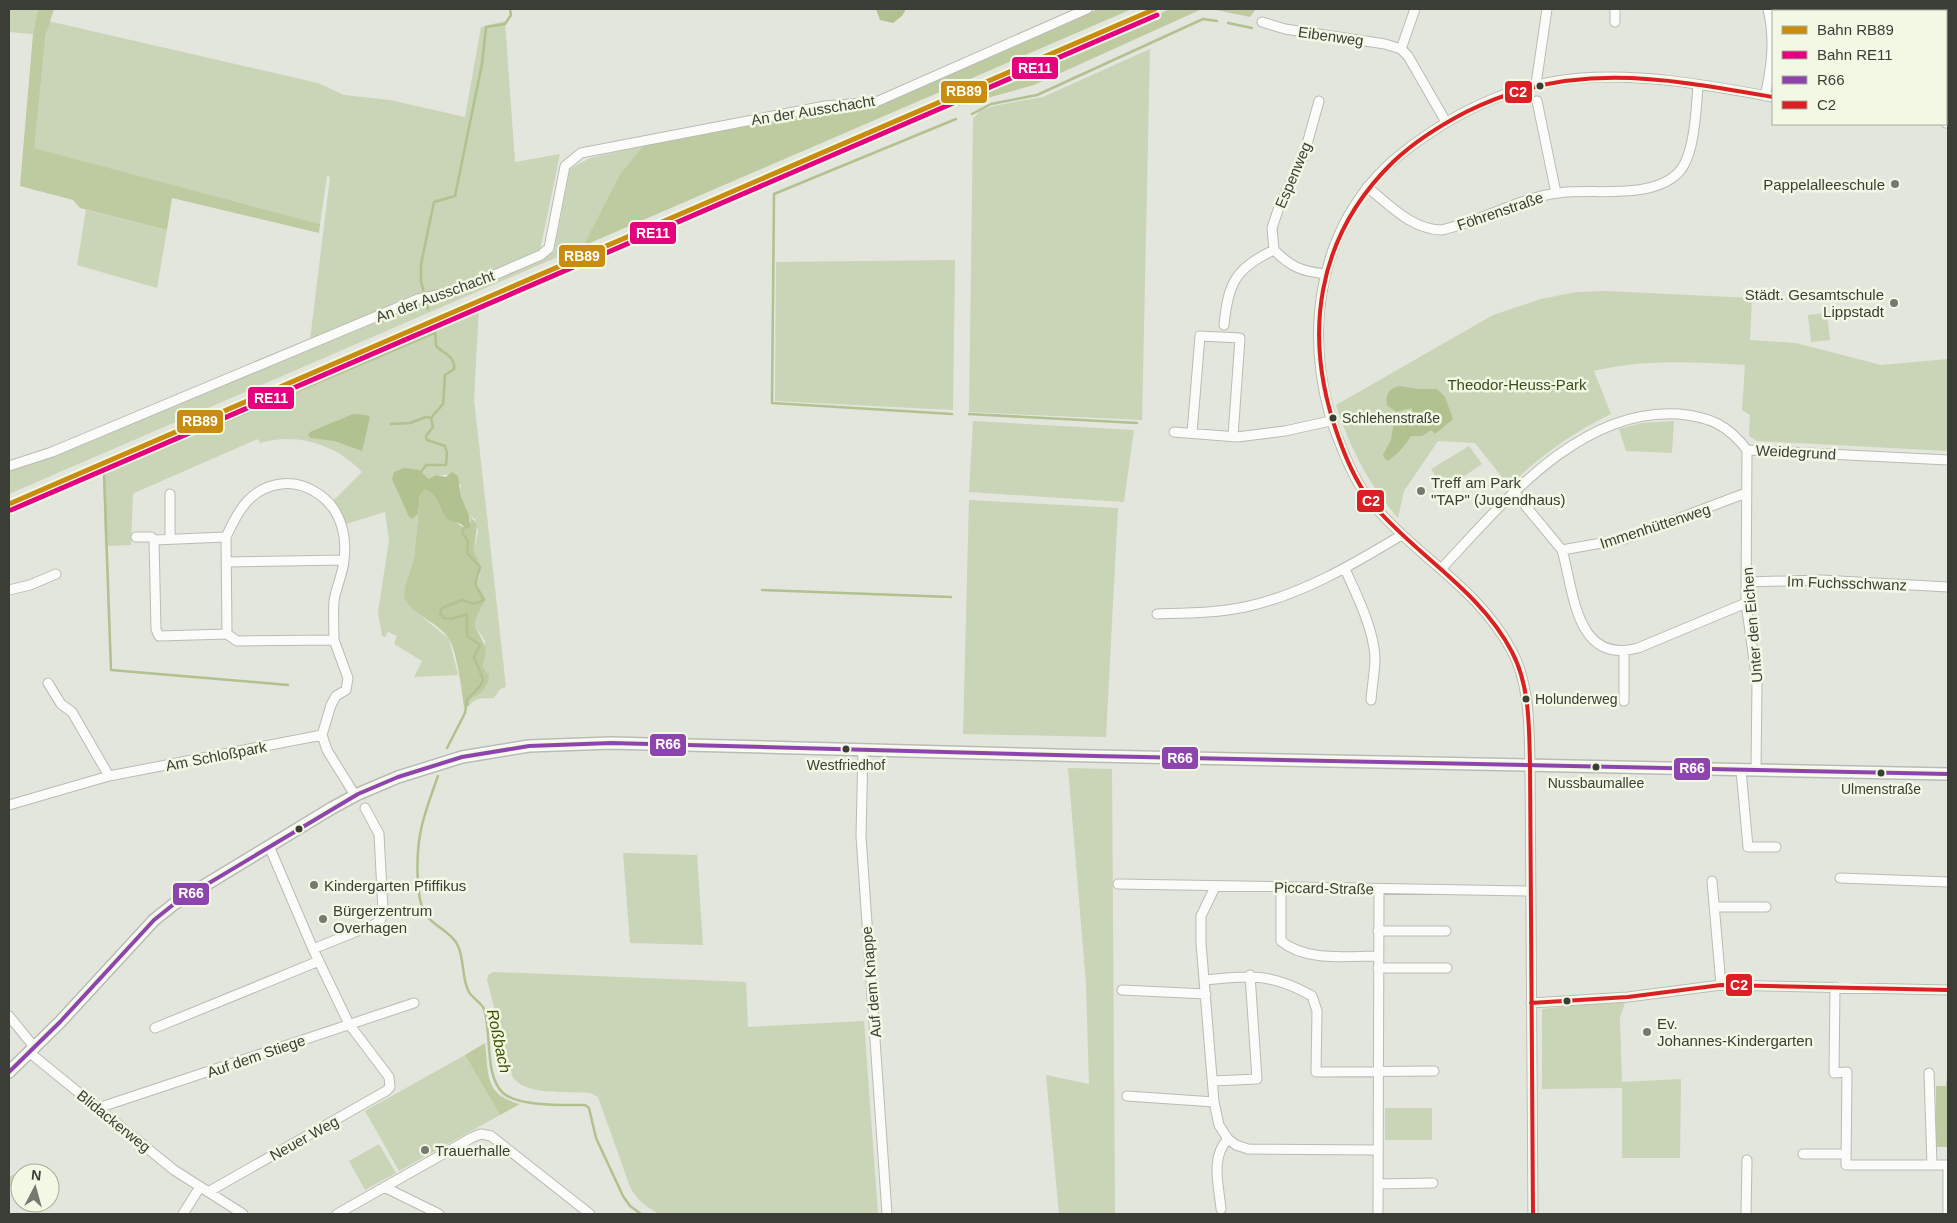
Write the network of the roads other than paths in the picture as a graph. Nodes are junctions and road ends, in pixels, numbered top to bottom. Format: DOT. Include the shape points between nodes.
graph roads {
  1 [pos="1087,9"];
  2 [pos="1415,9"];
  3 [pos="1547,9"];
  4 [pos="1615,9"];
  5 [pos="1768,9"];
  6 [pos="1262,22"];
  7 [pos="1615,22"];
  8 [pos="1401,49"];
  9 [pos="1536,84"];
  10 [pos="1698,86"];
  11 [pos="1769,97"];
  12 [pos="1319,101"];
  13 [pos="1537,102"];
  14 [pos="1446,122"];
  15 [pos="1367,187"];
  16 [pos="1556,193"];
  17 [pos="1274,250"];
  18 [pos="1325,274"];
  19 [pos="1224,325"];
  20 [pos="1330,421"];
  21 [pos="1174,432"];
  22 [pos="1192,433"];
  23 [pos="1233,436"];
  24 [pos="1747,450"];
  25 [pos="1948,460"];
  26 [pos="9,466"];
  27 [pos="1514,492"];
  28 [pos="170,494"];
  29 [pos="1746,494"];
  30 [pos="1400,536"];
  31 [pos="136,537"];
  32 [pos="226,537"];
  33 [pos="170,539"];
  34 [pos="154,540"];
  35 [pos="1562,550"];
  36 [pos="344,560"];
  37 [pos="226,562"];
  38 [pos="1442,568"];
  39 [pos="1345,569"];
  40 [pos="56,574"];
  41 [pos="1746,582"];
  42 [pos="1948,587"];
  43 [pos="9,590"];
  44 [pos="1746,603"];
  45 [pos="1157,614"];
  46 [pos="227,634"];
  47 [pos="334,640"];
  48 [pos="1624,652"];
  49 [pos="48,683"];
  50 [pos="1371,700"];
  51 [pos="1624,701"];
  52 [pos="322,735"];
  53 [pos="863,750"];
  54 [pos="1530,765"];
  55 [pos="1740,770"];
  56 [pos="1756,770"];
  57 [pos="1948,774"];
  58 [pos="110,776"];
  59 [pos="358,794"];
  60 [pos="10,802"];
  61 [pos="365,808"];
  62 [pos="268,846"];
  63 [pos="1776,847"];
  64 [pos="1840,878"];
  65 [pos="1712,881"];
  66 [pos="1948,882"];
  67 [pos="1118,884"];
  68 [pos="1214,887"];
  69 [pos="1281,887"];
  70 [pos="1379,889"];
  71 [pos="1530,891"];
  72 [pos="1714,907"];
  73 [pos="1766,907"];
  74 [pos="1378,931"];
  75 [pos="1446,931"];
  76 [pos="313,949"];
  77 [pos="1378,956"];
  78 [pos="319,962"];
  79 [pos="1378,968"];
  80 [pos="1447,968"];
  81 [pos="1250,975"];
  82 [pos="1205,980"];
  83 [pos="1720,986"];
  84 [pos="1835,988"];
  85 [pos="1122,990"];
  86 [pos="1948,990"];
  87 [pos="1206,994"];
  88 [pos="414,1003"];
  89 [pos="1531,1003"];
  90 [pos="9,1016"];
  91 [pos="349,1024"];
  92 [pos="155,1028"];
  93 [pos="32,1051"];
  94 [pos="1378,1071"];
  95 [pos="1434,1071"];
  96 [pos="9,1072"];
  97 [pos="1929,1073"];
  98 [pos="1213,1081"];
  99 [pos="1127,1096"];
  100 [pos="1214,1102"];
  101 [pos="98,1108"];
  102 [pos="1228,1139"];
  103 [pos="1378,1150"];
  104 [pos="1803,1154"];
  105 [pos="1846,1154"];
  106 [pos="1746,1160"];
  107 [pos="1932,1165"];
  108 [pos="1434,1183"];
  109 [pos="1378,1184"];
  110 [pos="384,1187"];
  111 [pos="204,1189"];
  112 [pos="1221,1209"];
  113 [pos="183,1214"];
  114 [pos="244,1214"];
  115 [pos="337,1214"];
  116 [pos="439,1214"];
  117 [pos="590,1214"];
  118 [pos="887,1214"];
  119 [pos="1378,1214"];
  120 [pos="1533,1214"];
  121 [pos="1746,1214"];
  122 [pos="1948,1214"];
  1 -- 26 [label="street, An der Ausschacht" via="876,102 825,106 581,153 565,166 548,248 541,255 457,291 418,299 61,448"];
  2 -- 8 [label="street"];
  3 -- 9 [label="street"];
  4 -- 7 [label="street"];
  5 -- 11 [label="street" via="1772,25"];
  6 -- 8 [label="street, Eibenweg" via="1284,29"];
  8 -- 14 [label="street"];
  9 -- 10 [label="street" via="1572,78 1632,76"];
  9 -- 14 [label="street" via="1477,105"];
  10 -- 11 [label="street"];
  10 -- 16 [label="street, Föhrenstraße" via="1688,155 1678,174 1656,187"];
  12 -- 17 [label="street, Espenweg" via="1304,155 1278,207 1272,228"];
  13 -- 16 [label="street, Föhrenstraße"];
  14 -- 15 [label="street" via="1388,165"];
  15 -- 16 [label="street, Föhrenstraße" via="1413,223 1430,229 1454,227"];
  15 -- 18 [label="street" via="1352,209"];
  17 -- 18 [label="street" via="1288,264 1307,272"];
  17 -- 19 [label="street" via="1254,260 1236,276 1227,297"];
  18 -- 20 [label="street" via="1319,308 1318,358"];
  20 -- 23 [label="street" via="1285,431"];
  20 -- 30 [label="street" via="1370,500"];
  21 -- 22 [label="street"];
  22 -- 23 [label="street"];
  22 -- 23 [label="street" via="1200,336 1240,338"];
  24 -- 25 [label="street, Weidegrund"];
  24 -- 27 [label="street, Weidegrund" via="1736,435 1710,419 1673,414 1636,418 1612,425 1578,443"];
  24 -- 29 [label="street, Unter den Eichen"];
  27 -- 35 [label="street"];
  27 -- 38 [label="street, Weidegrund"];
  28 -- 33 [label="street"];
  29 -- 35 [label="street, Immenhüttenweg" via="1624,539"];
  29 -- 41 [label="street, Unter den Eichen"];
  30 -- 38 [label="street"];
  30 -- 39 [label="street"];
  31 -- 34 [label="street"];
  32 -- 33 [label="street"];
  32 -- 36 [label="street" via="244,503 271,486 293,484 314,491 333,507 342,527"];
  32 -- 37 [label="street"];
  33 -- 34 [label="street"];
  34 -- 46 [label="street" via="156,629 159,636"];
  35 -- 48 [label="street" via="1580,622 1591,638 1605,648"];
  36 -- 37 [label="street"];
  36 -- 47 [label="street" via="334,600"];
  37 -- 46 [label="street"];
  38 -- 54 [label="street" via="1485,610 1513,653 1521,672 1526,699"];
  39 -- 45 [label="street" via="1300,589 1246,607"];
  39 -- 50 [label="street" via="1372,642"];
  40 -- 43 [label="street"];
  41 -- 42 [label="street, Im Fuchsschwanz" via="1820,580"];
  41 -- 44 [label="street, Unter den Eichen"];
  44 -- 48 [label="street"];
  44 -- 56 [label="street, Unter den Eichen" via="1757,682"];
  46 -- 47 [label="street" via="237,641"];
  47 -- 52 [label="street" via="348,678 346,690 336,696 331,705"];
  48 -- 51 [label="street"];
  49 -- 58 [label="street" via="61,704 72,712"];
  52 -- 58 [label="street, Am Schloßpark"];
  52 -- 59 [label="street" via="327,750 353,792"];
  53 -- 54 [label="main road"];
  53 -- 59 [label="main road" via="562,743 492,751 434,765"];
  53 -- 118 [label="street, Auf dem Knappe" via="861,836"];
  54 -- 55 [label="main road"];
  54 -- 71 [label="street"];
  55 -- 56 [label="main road"];
  55 -- 63 [label="street" via="1748,847"];
  56 -- 57 [label="main road"];
  58 -- 60 [label="street, Am Schloßpark"];
  59 -- 62 [label="main road"];
  61 -- 76 [label="street" via="379,834 383,911 375,924"];
  62 -- 76 [label="street"];
  62 -- 93 [label="main road" via="174,904 154,920"];
  64 -- 66 [label="street"];
  65 -- 72 [label="street"];
  67 -- 68 [label="street, Piccard-Straße"];
  68 -- 69 [label="street, Piccard-Straße"];
  68 -- 82 [label="street" via="1201,916"];
  69 -- 70 [label="street, Piccard-Straße"];
  69 -- 77 [label="street" via="1281,941 1288,947 1324,956"];
  70 -- 71 [label="street, Piccard-Straße"];
  70 -- 74 [label="street"];
  71 -- 89 [label="street"];
  72 -- 73 [label="street"];
  72 -- 83 [label="street"];
  74 -- 75 [label="street"];
  74 -- 77 [label="street"];
  76 -- 78 [label="street"];
  77 -- 79 [label="street"];
  78 -- 91 [label="street"];
  78 -- 92 [label="street"];
  79 -- 80 [label="street"];
  79 -- 94 [label="street"];
  81 -- 82 [label="street"];
  81 -- 94 [label="street" via="1267,977 1312,996 1317,1011 1316,1072"];
  81 -- 98 [label="street" via="1257,1079"];
  82 -- 87 [label="street"];
  83 -- 84 [label="street"];
  83 -- 89 [label="street" via="1628,997"];
  84 -- 86 [label="street"];
  84 -- 105 [label="street" via="1834,1073 1847,1072"];
  85 -- 87 [label="street"];
  87 -- 98 [label="street"];
  88 -- 91 [label="street, Auf dem Stiege"];
  89 -- 120 [label="street"];
  90 -- 93 [label="street, Blidackerweg"];
  91 -- 101 [label="street, Auf dem Stiege"];
  91 -- 111 [label="street, Neuer Weg" via="389,1078 390,1087"];
  93 -- 96 [label="main road"];
  93 -- 101 [label="street, Blidackerweg"];
  94 -- 95 [label="street"];
  94 -- 103 [label="street"];
  97 -- 107 [label="street"];
  98 -- 100 [label="street"];
  99 -- 100 [label="street"];
  100 -- 102 [label="street" via="1219,1125"];
  101 -- 111 [label="street, Blidackerweg" via="174,1170"];
  102 -- 103 [label="street" via="1236,1146 1248,1149"];
  102 -- 112 [label="street" via="1217,1159"];
  103 -- 109 [label="street"];
  104 -- 105 [label="street"];
  105 -- 107 [label="street" via="1846,1165"];
  106 -- 121 [label="street"];
  107 -- 122 [label="street" via="1948,1165"];
  108 -- 109 [label="street"];
  109 -- 119 [label="street"];
  110 -- 115 [label="street"];
  110 -- 116 [label="street"];
  110 -- 117 [label="street" via="481,1134 491,1136"];
  111 -- 113 [label="street"];
  111 -- 114 [label="street, Blidackerweg"];
}
